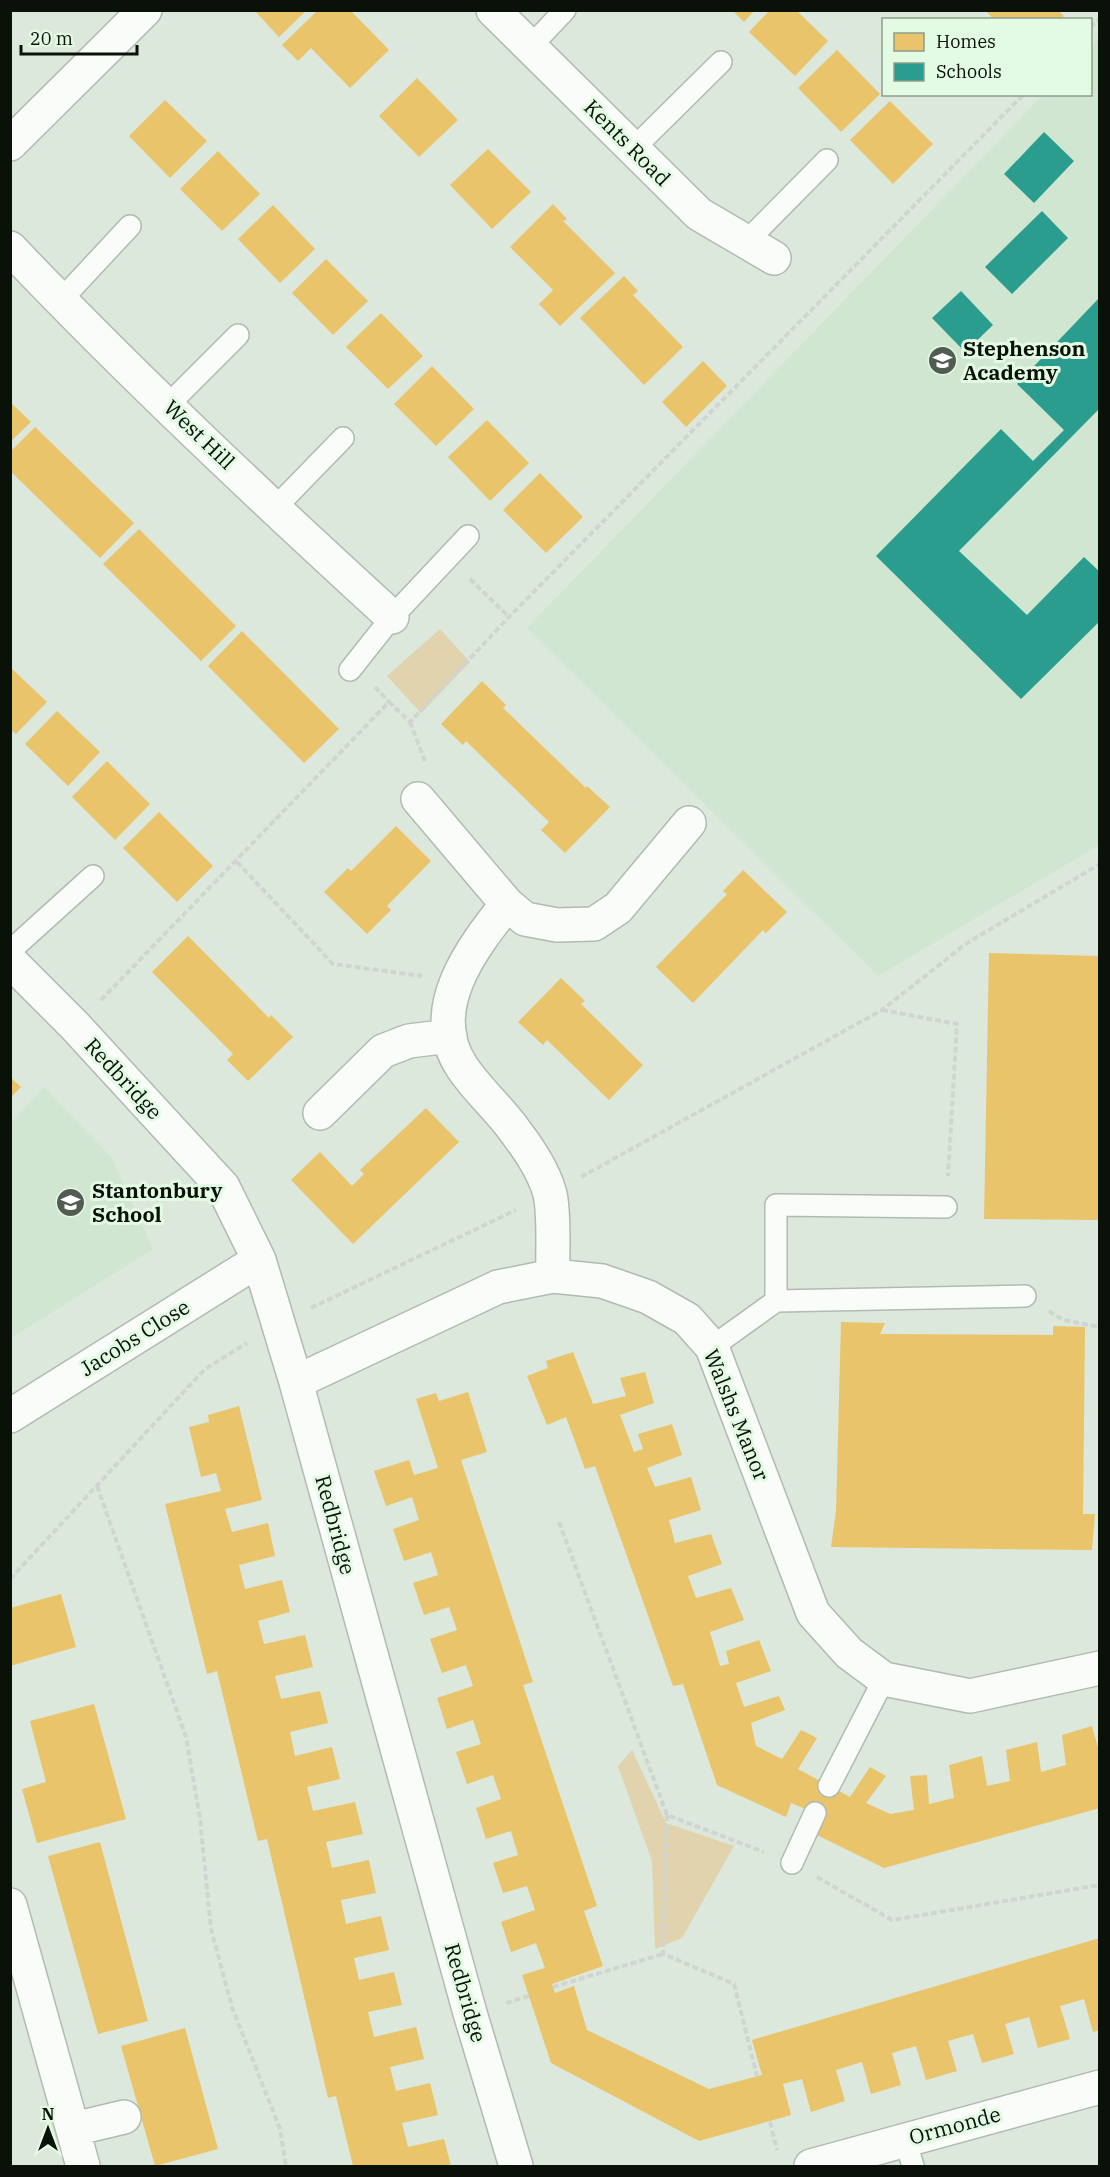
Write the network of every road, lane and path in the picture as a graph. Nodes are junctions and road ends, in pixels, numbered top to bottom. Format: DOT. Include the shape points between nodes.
graph roads {
  1 [pos="145,10"];
  2 [pos="493,10"];
  3 [pos="565,10"];
  4 [pos="530,47"];
  5 [pos="721,62"];
  6 [pos="1022,96"];
  7 [pos="10,144"];
  8 [pos="633,149"];
  9 [pos="826,160"];
  10 [pos="130,226"];
  11 [pos="746,242"];
  12 [pos="10,248"];
  13 [pos="774,258"];
  14 [pos="60,300"];
  15 [pos="238,335"];
  16 [pos="168,405"];
  17 [pos="343,438"];
  18 [pos="274,509"];
  19 [pos="468,536"];
  20 [pos="448,558"];
  21 [pos="392,617"];
  22 [pos="509,617"];
  23 [pos="350,670"];
  24 [pos="418,799"];
  25 [pos="689,823"];
  26 [pos="237,862"];
  27 [pos="93,876"];
  28 [pos="507,904"];
  29 [pos="10,951"];
  30 [pos="10,962"];
  31 [pos="456,981"];
  32 [pos="882,1010"];
  33 [pos="75,1026"];
  34 [pos="450,1036"];
  35 [pos="320,1113"];
  36 [pos="946,1207"];
  37 [pos="259,1260"];
  38 [pos="553,1276"];
  39 [pos="1025,1296"];
  40 [pos="776,1301"];
  41 [pos="1100,1327"];
  42 [pos="712,1347"];
  43 [pos="296,1382"];
  44 [pos="10,1416"];
  45 [pos="97,1486"];
  46 [pos="560,1522"];
  47 [pos="1100,1668"];
  48 [pos="884,1679"];
  49 [pos="829,1786"];
  50 [pos="816,1813"];
  51 [pos="667,1815"];
  52 [pos="792,1863"];
  53 [pos="1100,1885"];
  54 [pos="13,1921"];
  55 [pos="663,1954"];
  56 [pos="553,1988"];
  57 [pos="757,2076"];
  58 [pos="1100,2087"];
  59 [pos="124,2117"];
  60 [pos="770,2122"];
  61 [pos="74,2129"];
  62 [pos="909,2153"];
  63 [pos="778,2155"];
  64 [pos="83,2166"];
  65 [pos="286,2166"];
  66 [pos="516,2166"];
  67 [pos="811,2166"];
  1 -- 7 [label="street"];
  2 -- 4 [label="street, Kents Road"];
  3 -- 4 [label="lane"];
  4 -- 8 [label="street, Kents Road"];
  5 -- 8 [label="lane"];
  6 -- 22 [label="path"];
  8 -- 11 [label="street, Kents Road" via="699,214"];
  9 -- 11 [label="lane"];
  10 -- 14 [label="lane"];
  11 -- 13 [label="street, Kents Road"];
  12 -- 14 [label="street, West Hill"];
  14 -- 16 [label="street, West Hill"];
  15 -- 16 [label="lane"];
  16 -- 18 [label="street, West Hill"];
  17 -- 18 [label="lane"];
  18 -- 21 [label="street, West Hill"];
  19 -- 20 [label="lane"];
  20 -- 21 [label="lane"];
  20 -- 22 [label="path"];
  21 -- 23 [label="lane"];
  22 -- 26 [label="path" via="410,722 389,702"];
  24 -- 28 [label="street"];
  25 -- 28 [label="street" via="618,908 594,924 557,925 525,919"];
  26 -- 31 [label="path" via="333,963"];
  26 -- 33 [label="path"];
  27 -- 29 [label="lane"];
  28 -- 31 [label="street" via="484,933"];
  30 -- 33 [label="street, Redbridge"];
  31 -- 34 [label="street" via="447,1011"];
  32 -- 36 [label="path" via="957,1024"];
  33 -- 37 [label="street, Redbridge" via="223,1188"];
  34 -- 35 [label="street" via="409,1041 383,1051"];
  34 -- 38 [label="street" via="462,1066 530,1149 550,1194"];
  36 -- 40 [label="lane" via="776,1205"];
  37 -- 43 [label="street, Redbridge"];
  37 -- 44 [label="street, Jacobs Close"];
  38 -- 42 [label="street, Walshs Manor" via="603,1281 648,1297 687,1319"];
  38 -- 43 [label="street, Walshs Manor" via="498,1287"];
  39 -- 40 [label="lane"];
  39 -- 41 [label="path" via="1063,1320"];
  40 -- 42 [label="lane"];
  42 -- 48 [label="street, Walshs Manor" via="813,1613 849,1653"];
  43 -- 66 [label="street, Redbridge"];
  45 -- 65 [label="path" via="186,1737 200,1818 211,1929 232,2007 280,2129"];
  46 -- 51 [label="path"];
  47 -- 48 [label="street, Walshs Manor" via="970,1696"];
  48 -- 49 [label="lane"];
  50 -- 52 [label="lane"];
  51 -- 52 [label="path"];
  51 -- 55 [label="path"];
  52 -- 53 [label="path" via="892,1920"];
  54 -- 61 [label="street"];
  55 -- 56 [label="path"];
  55 -- 57 [label="path" via="734,1984"];
  58 -- 62 [label="street, Ormonde"];
  59 -- 61 [label="street"];
  60 -- 63 [label="path"];
  61 -- 64 [label="street"];
  62 -- 67 [label="street, Ormonde"];
}
